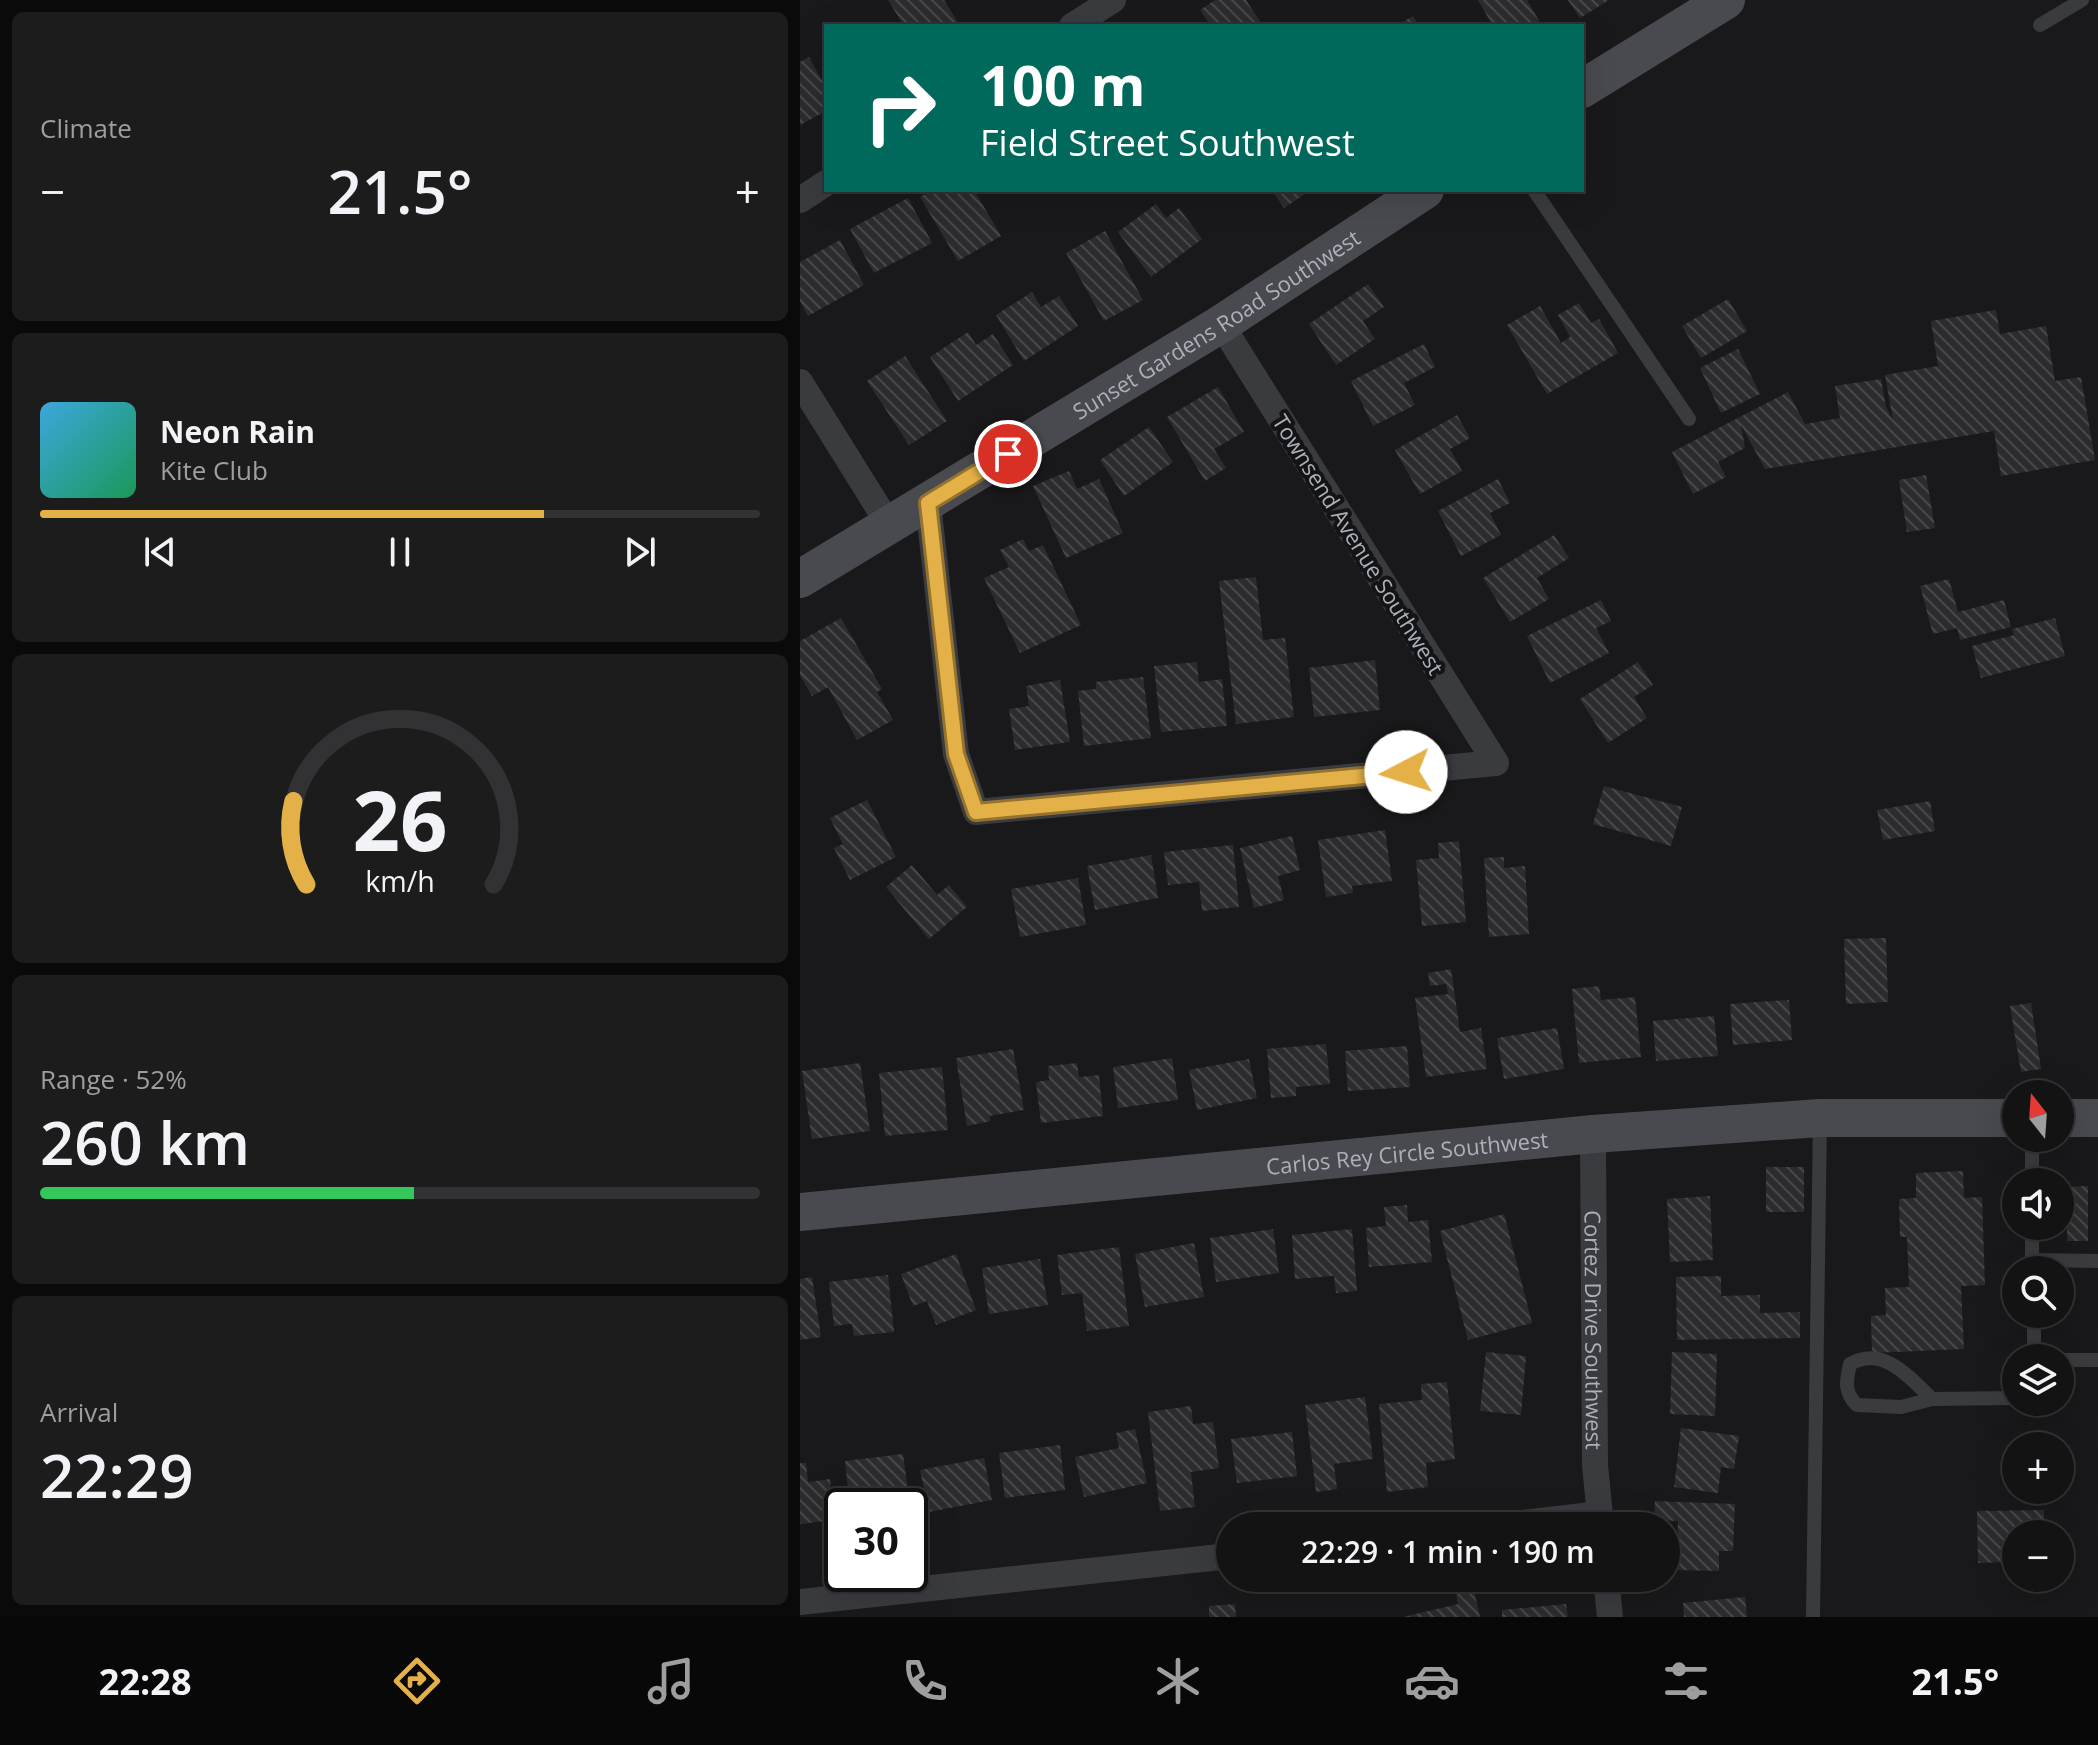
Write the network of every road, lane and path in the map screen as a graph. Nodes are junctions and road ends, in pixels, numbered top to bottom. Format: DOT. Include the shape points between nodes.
graph roads {
  1 [pos="1113,0"];
  2 [pos="1726,0"];
  3 [pos="2082,0"];
  4 [pos="1075,24"];
  5 [pos="2040,25"];
  6 [pos="1584,88"];
  7 [pos="824,184"];
  8 [pos="1422,192"];
  9 [pos="1535,192"];
  10 [pos="800,200"];
  11 [pos="1221,324"];
  12 [pos="800,382"];
  13 [pos="1689,419"];
  14 [pos="928,503"];
  15 [pos="888,523"];
  16 [pos="800,579"];
  17 [pos="1820,1118"];
  18 [pos="2002,1118"];
  19 [pos="2074,1118"];
  20 [pos="2098,1118"];
  21 [pos="1593,1134"];
  22 [pos="800,1212"];
  23 [pos="2032,1240"];
  24 [pos="2098,1261"];
  25 [pos="2074,1360"];
  26 [pos="2098,1360"];
  27 [pos="2002,1398"];
  28 [pos="1932,1399"];
  29 [pos="1599,1512"];
  30 [pos="1216,1558"];
  31 [pos="1607,1592"];
  32 [pos="800,1602"];
  33 [pos="865,1606"];
  34 [pos="1610,1617"];
  35 [pos="1813,1617"];
  1 -- 4 [label="street"];
  2 -- 6 [label="street"];
  3 -- 5 [label="lane"];
  7 -- 10 [label="street"];
  8 -- 11 [label="street, Sunset Gardens Road Southwest"];
  9 -- 13 [label="lane"];
  11 -- 14 [label="street, Sunset Gardens Road Southwest"];
  11 -- 14 [label="street, Townsend Avenue Southwest" via="1496,763 976,812 956,754"];
  12 -- 15 [label="street"];
  14 -- 15 [label="street, Sunset Gardens Road Southwest"];
  15 -- 16 [label="street, Sunset Gardens Road Southwest"];
  17 -- 18 [label="street, Carlos Rey Circle Southwest"];
  17 -- 21 [label="street, Carlos Rey Circle Southwest"];
  17 -- 35 [label="lane"];
  19 -- 20 [label="street"];
  21 -- 22 [label="street, Carlos Rey Circle Southwest"];
  21 -- 29 [label="street, Cortez Drive Southwest"];
  23 -- 24 [label="lane" via="2032,1260"];
  25 -- 26 [label="lane"];
  27 -- 28 [label="lane"];
  28 -- 28 [label="lane" via="1901,1407 1857,1405 1848,1397 1850,1364 1861,1358 1897,1366"];
  30 -- 33 [label="street"];
  31 -- 34 [label="street"];
  32 -- 33 [label="street"];
}
